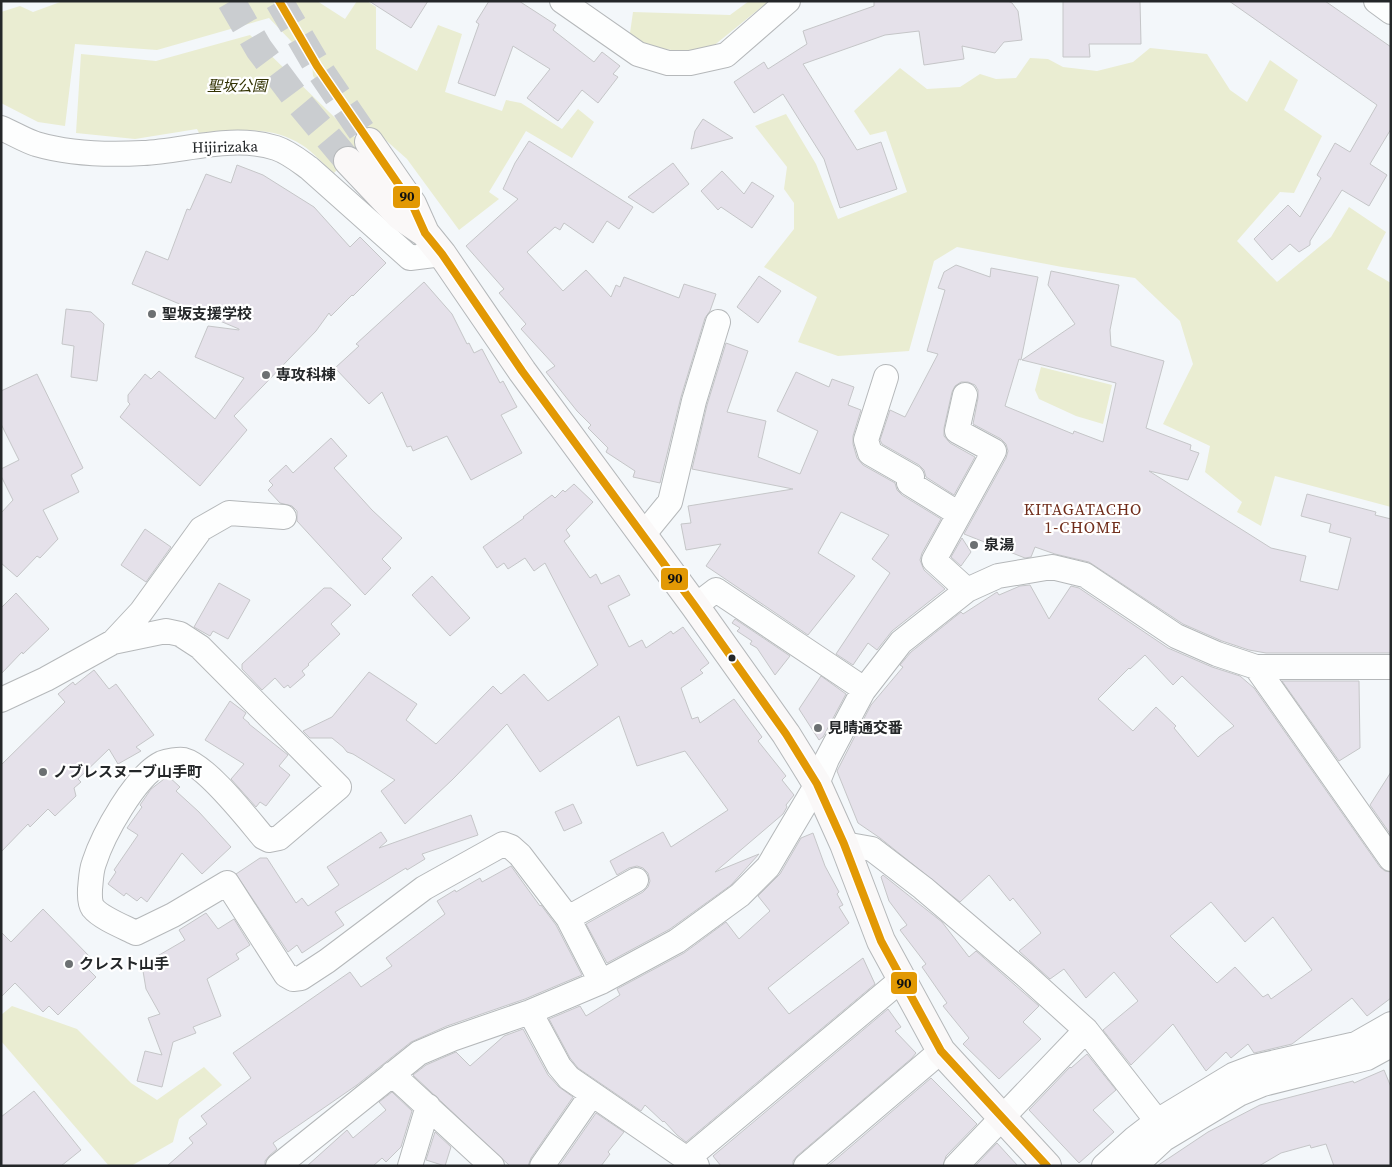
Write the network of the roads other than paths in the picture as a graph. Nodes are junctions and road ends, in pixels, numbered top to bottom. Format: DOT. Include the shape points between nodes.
graph roads {
  1 [pos="562,1"];
  2 [pos="788,1"];
  3 [pos="1376,1"];
  4 [pos="1391,12"];
  5 [pos="1,128"];
  6 [pos="369,142"];
  7 [pos="348,161"];
  8 [pos="425,234"];
  9 [pos="442,254"];
  10 [pos="718,322"];
  11 [pos="886,378"];
  12 [pos="965,395"];
  13 [pos="960,514"];
  14 [pos="284,517"];
  15 [pos="643,535"];
  16 [pos="967,590"];
  17 [pos="695,606"];
  18 [pos="112,642"];
  19 [pos="1256,667"];
  20 [pos="1391,667"];
  21 [pos="864,689"];
  22 [pos="1,700"];
  23 [pos="817,784"];
  24 [pos="844,844"];
  25 [pos="1391,859"];
  26 [pos="636,880"];
  27 [pos="568,918"];
  28 [pos="902,980"];
  29 [pos="602,982"];
  30 [pos="530,1012"];
  31 [pos="1391,1024"];
  32 [pos="1086,1030"];
  33 [pos="1391,1046"];
  34 [pos="941,1051"];
  35 [pos="392,1074"];
  36 [pos="592,1094"];
  37 [pos="428,1106"];
  38 [pos="1002,1119"];
  39 [pos="1157,1121"];
  40 [pos="692,1162"];
  41 [pos="278,1166"];
  42 [pos="410,1166"];
  43 [pos="492,1166"];
  44 [pos="542,1166"];
  45 [pos="806,1166"];
  46 [pos="956,1166"];
  47 [pos="1047,1166"];
  48 [pos="1104,1166"];
  49 [pos="1134,1166"];
  1 -- 2 [label="street" via="638,54 668,63 690,63 726,55"];
  3 -- 4 [label="street"];
  5 -- 9 [label="street, Hijirizaka" via="49,147 108,154 217,144 276,148 292,155 308,168 410,258"];
  6 -- 8 [label="street" via="412,204"];
  7 -- 8 [label="street" via="400,216"];
  8 -- 9 [label="street"];
  9 -- 15 [label="street" via="522,371"];
  10 -- 15 [label="street" via="694,401 670,502"];
  11 -- 13 [label="street" via="866,440 870,453 912,477 909,483"];
  12 -- 13 [label="street" via="957,431 994,451"];
  13 -- 16 [label="street" via="934,560"];
  14 -- 18 [label="street" via="229,512 202,529 141,612"];
  15 -- 17 [label="street"];
  16 -- 19 [label="street" via="998,576 1052,567 1085,575 1176,636"];
  16 -- 21 [label="street" via="901,642"];
  17 -- 21 [label="street" via="716,590"];
  17 -- 23 [label="street" via="786,734"];
  18 -- 22 [label="street"];
  18 -- 27 [label="street" via="166,630 200,646 338,786 279,838 269,840 204,772 182,760 163,763 146,776 108,828 91,880 90,902 101,915 136,933 227,883 286,975 293,979 301,978 424,888 503,844 520,855"];
  19 -- 20 [label="street"];
  19 -- 25 [label="street"];
  21 -- 23 [label="street"];
  23 -- 24 [label="street"];
  23 -- 29 [label="street" via="768,868 740,895 677,941"];
  24 -- 28 [label="street" via="881,941"];
  24 -- 32 [label="street" via="872,849 923,888"];
  26 -- 27 [label="street"];
  27 -- 29 [label="street"];
  28 -- 34 [label="street"];
  28 -- 40 [label="street"];
  29 -- 30 [label="street"];
  30 -- 35 [label="street" via="419,1053"];
  30 -- 36 [label="street" via="559,1066 569,1078"];
  31 -- 39 [label="street" via="1356,1044 1254,1067 1233,1075"];
  32 -- 38 [label="street"];
  32 -- 39 [label="street"];
  33 -- 49 [label="street" via="1367,1058 1264,1084 1239,1094 1164,1139"];
  34 -- 38 [label="street"];
  34 -- 45 [label="street"];
  35 -- 37 [label="street"];
  35 -- 41 [label="street"];
  36 -- 40 [label="street"];
  36 -- 44 [label="street"];
  37 -- 42 [label="street"];
  37 -- 43 [label="street"];
  38 -- 46 [label="street"];
  38 -- 47 [label="street"];
  39 -- 48 [label="street"];
}
